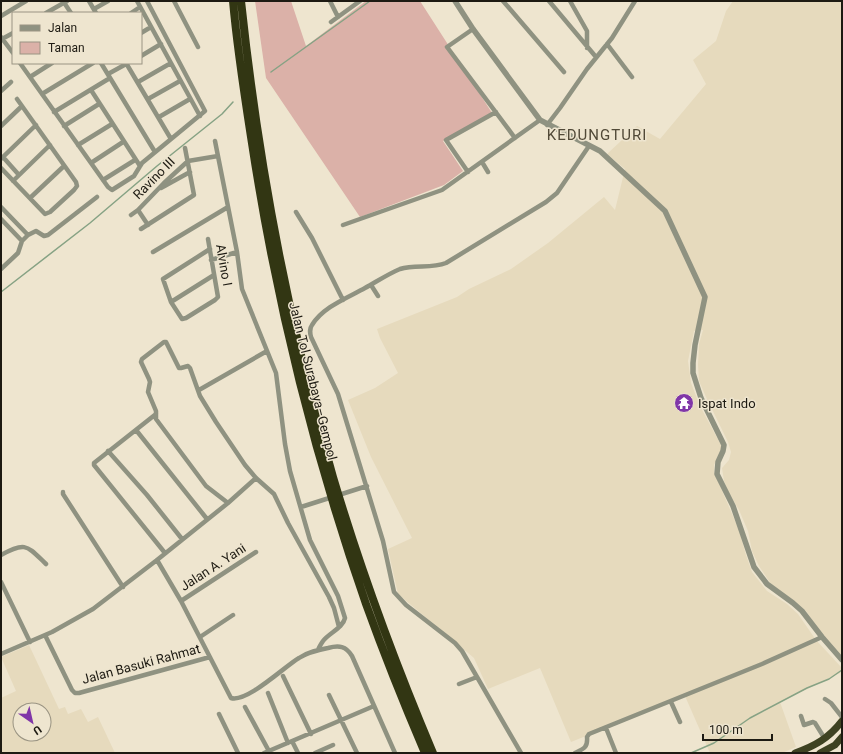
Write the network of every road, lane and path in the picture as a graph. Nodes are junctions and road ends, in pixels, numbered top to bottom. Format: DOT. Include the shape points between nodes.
graph roads {
  1 [pos="26,1"];
  2 [pos="89,1"];
  3 [pos="108,1"];
  4 [pos="137,1"];
  5 [pos="147,1"];
  6 [pos="174,1"];
  7 [pos="232,1"];
  8 [pos="241,1"];
  9 [pos="330,1"];
  10 [pos="455,1"];
  11 [pos="504,1"];
  12 [pos="549,1"];
  13 [pos="570,1"];
  14 [pos="635,1"];
  15 [pos="65,2"];
  16 [pos="358,2"];
  17 [pos="140,7"];
  18 [pos="95,11"];
  19 [pos="48,12"];
  20 [pos="70,12"];
  21 [pos="132,12"];
  22 [pos="1,16"];
  23 [pos="338,17"];
  24 [pos="331,22"];
  25 [pos="152,27"];
  26 [pos="473,29"];
  27 [pos="142,32"];
  28 [pos="12,33"];
  29 [pos="2,38"];
  30 [pos="161,44"];
  31 [pos="607,44"];
  32 [pos="198,47"];
  33 [pos="587,48"];
  34 [pos="12,53"];
  35 [pos="142,55"];
  36 [pos="596,57"];
  37 [pos="171,63"];
  38 [pos="21,64"];
  39 [pos="50,64"];
  40 [pos="91,64"];
  41 [pos="102,64"];
  42 [pos="126,64"];
  43 [pos="128,64"];
  44 [pos="564,72"];
  45 [pos="109,76"];
  46 [pos="30,77"];
  47 [pos="632,77"];
  48 [pos="180,81"];
  49 [pos="11,82"];
  50 [pos="138,82"];
  51 [pos="91,90"];
  52 [pos="1,91"];
  53 [pos="42,94"];
  54 [pos="17,99"];
  55 [pos="148,99"];
  56 [pos="190,99"];
  57 [pos="99,104"];
  58 [pos="22,106"];
  59 [pos="54,112"];
  60 [pos="496,112"];
  61 [pos="200,116"];
  62 [pos="159,118"];
  63 [pos="540,120"];
  64 [pos="112,124"];
  65 [pos="36,125"];
  66 [pos="547,125"];
  67 [pos="1,126"];
  68 [pos="64,126"];
  69 [pos="515,138"];
  70 [pos="171,139"];
  71 [pos="215,141"];
  72 [pos="123,142"];
  73 [pos="50,145"];
  74 [pos="78,145"];
  75 [pos="588,146"];
  76 [pos="185,148"];
  77 [pos="155,152"];
  78 [pos="218,156"];
  79 [pos="2,158"];
  80 [pos="135,160"];
  81 [pos="188,161"];
  82 [pos="482,162"];
  83 [pos="90,163"];
  84 [pos="64,166"];
  85 [pos="140,166"];
  86 [pos="1,168"];
  87 [pos="190,172"];
  88 [pos="468,172"];
  89 [pos="488,172"];
  90 [pos="5,173"];
  91 [pos="19,175"];
  92 [pos="1,177"];
  93 [pos="103,180"];
  94 [pos="13,181"];
  95 [pos="158,189"];
  96 [pos="96,197"];
  97 [pos="30,198"];
  98 [pos="1,207"];
  99 [pos="228,207"];
  100 [pos="138,210"];
  101 [pos="296,212"];
  102 [pos="131,215"];
  103 [pos="1,219"];
  104 [pos="148,225"];
  105 [pos="343,225"];
  106 [pos="141,229"];
  107 [pos="28,235"];
  108 [pos="208,239"];
  109 [pos="22,241"];
  110 [pos="210,249"];
  111 [pos="153,252"];
  112 [pos="238,252"];
  113 [pos="211,260"];
  114 [pos="1,269"];
  115 [pos="214,275"];
  116 [pos="371,285"];
  117 [pos="378,296"];
  118 [pos="343,300"];
  119 [pos="171,302"];
  120 [pos="267,351"];
  121 [pos="199,390"];
  122 [pos="156,414"];
  123 [pos="136,430"];
  124 [pos="108,451"];
  125 [pos="256,478"];
  126 [pos="367,486"];
  127 [pos="64,492"];
  128 [pos="228,503"];
  129 [pos="301,507"];
  130 [pos="207,519"];
  131 [pos="182,539"];
  132 [pos="256,552"];
  133 [pos="165,553"];
  134 [pos="1,555"];
  135 [pos="157,560"];
  136 [pos="46,564"];
  137 [pos="1,582"];
  138 [pos="123,587"];
  139 [pos="181,601"];
  140 [pos="234,615"];
  141 [pos="339,627"];
  142 [pos="45,635"];
  143 [pos="200,636"];
  144 [pos="822,637"];
  145 [pos="30,642"];
  146 [pos="318,650"];
  147 [pos="1,654"];
  148 [pos="210,657"];
  149 [pos="842,660"];
  150 [pos="283,676"];
  151 [pos="477,677"];
  152 [pos="459,684"];
  153 [pos="268,693"];
  154 [pos="329,695"];
  155 [pos="826,699"];
  156 [pos="671,702"];
  157 [pos="374,706"];
  158 [pos="245,707"];
  159 [pos="220,714"];
  160 [pos="801,716"];
  161 [pos="842,717"];
  162 [pos="341,721"];
  163 [pos="842,721"];
  164 [pos="680,722"];
  165 [pos="606,728"];
  166 [pos="311,734"];
  167 [pos="842,737"];
  168 [pos="825,739"];
  169 [pos="290,742"];
  170 [pos="333,745"];
  171 [pos="268,752"];
  172 [pos="238,753"];
  173 [pos="298,753"];
  174 [pos="315,753"];
  175 [pos="357,753"];
  176 [pos="395,753"];
  177 [pos="425,753"];
  178 [pos="432,753"];
  179 [pos="521,753"];
  180 [pos="574,753"];
  181 [pos="616,753"];
  182 [pos="795,753"];
  183 [pos="820,753"];
  1 -- 22 [label="street"];
  2 -- 18 [label="street"];
  3 -- 18 [label="street"];
  4 -- 17 [label="street"];
  5 -- 61 [label="street" via="204,110"];
  6 -- 32 [label="street"];
  7 -- 177 [label="highway, Jalan Tol Surabaya–Gempol" via="258,185 274,270 314,439 369,612"];
  8 -- 178 [label="highway, Jalan Tol Surabaya–Gempol" via="252,98 268,197 294,327 313,402 359,559"];
  9 -- 23 [label="street"];
  10 -- 26 [label="street"];
  11 -- 44 [label="street"];
  12 -- 33 [label="street"];
  13 -- 33 [label="street" via="587,31"];
  14 -- 31 [label="street"];
  15 -- 19 [label="street"];
  15 -- 20 [label="street"];
  16 -- 23 [label="street"];
  17 -- 21 [label="street"];
  17 -- 25 [label="street"];
  23 -- 24 [label="street"];
  25 -- 27 [label="street"];
  25 -- 30 [label="street"];
  26 -- 60 [label="street" via="447,47"];
  26 -- 63 [label="street"];
  28 -- 29 [label="street"];
  29 -- 34 [label="street"];
  30 -- 35 [label="street"];
  30 -- 37 [label="street"];
  31 -- 36 [label="street"];
  31 -- 47 [label="street"];
  33 -- 36 [label="street"];
  36 -- 66 [label="street"];
  37 -- 48 [label="street"];
  37 -- 50 [label="street"];
  38 -- 46 [label="street"];
  39 -- 46 [label="street"];
  40 -- 53 [label="street"];
  41 -- 45 [label="street"];
  42 -- 45 [label="street"];
  43 -- 50 [label="street"];
  45 -- 51 [label="street"];
  45 -- 77 [label="street"];
  46 -- 53 [label="street"];
  48 -- 55 [label="street"];
  48 -- 56 [label="street"];
  49 -- 52 [label="street"];
  50 -- 55 [label="street"];
  51 -- 57 [label="street"];
  51 -- 59 [label="street"];
  53 -- 59 [label="street"];
  54 -- 58 [label="street"];
  55 -- 62 [label="street"];
  56 -- 61 [label="street"];
  56 -- 62 [label="street"];
  57 -- 64 [label="street"];
  57 -- 68 [label="street"];
  58 -- 65 [label="street"];
  58 -- 67 [label="street"];
  59 -- 68 [label="street"];
  60 -- 69 [label="street"];
  60 -- 88 [label="street" via="446,140"];
  61 -- 70 [label="street"];
  62 -- 70 [label="street"];
  63 -- 66 [label="street"];
  63 -- 69 [label="street"];
  64 -- 72 [label="street"];
  64 -- 74 [label="street"];
  65 -- 73 [label="street"];
  65 -- 79 [label="street"];
  66 -- 75 [label="street"];
  68 -- 74 [label="street"];
  69 -- 82 [label="street"];
  70 -- 77 [label="street"];
  71 -- 78 [label="street"];
  72 -- 80 [label="street"];
  72 -- 83 [label="street"];
  73 -- 84 [label="street"];
  73 -- 91 [label="street"];
  74 -- 83 [label="street"];
  75 -- 116 [label="street" via="557,193 529,214 446,263 400,269"];
  75 -- 144 [label="street" via="606,156 662,208 680,243 705,297 695,345 693,373 700,398 724,445 717,474 732,506 754,567 767,584 802,611"];
  76 -- 81 [label="street"];
  77 -- 85 [label="street"];
  78 -- 81 [label="street, Ravino III"];
  78 -- 99 [label="street"];
  79 -- 91 [label="street"];
  80 -- 85 [label="street"];
  80 -- 93 [label="street"];
  81 -- 87 [label="street"];
  81 -- 95 [label="street, Ravino III"];
  82 -- 88 [label="street"];
  82 -- 89 [label="street"];
  83 -- 93 [label="street"];
  84 -- 97 [label="street"];
  84 -- 97 [label="street" via="77,184 74,190 47,214"];
  85 -- 93 [label="street" via="134,176 112,190"];
  86 -- 90 [label="street"];
  87 -- 95 [label="street"];
  87 -- 104 [label="street" via="193,196"];
  88 -- 105 [label="street" via="442,190"];
  90 -- 92 [label="street"];
  90 -- 94 [label="street"];
  91 -- 94 [label="street"];
  94 -- 97 [label="street"];
  95 -- 100 [label="street, Ravino III"];
  96 -- 107 [label="street" via="46,236 36,231"];
  98 -- 107 [label="street"];
  99 -- 111 [label="street"];
  99 -- 112 [label="street"];
  100 -- 102 [label="street, Ravino III"];
  100 -- 104 [label="street"];
  101 -- 118 [label="street"];
  103 -- 109 [label="street"];
  104 -- 106 [label="street"];
  107 -- 109 [label="street"];
  108 -- 110 [label="street, Alvino I"];
  109 -- 114 [label="street" via="18,252"];
  110 -- 113 [label="street, Alvino I"];
  110 -- 119 [label="street" via="164,278"];
  112 -- 113 [label="street"];
  112 -- 120 [label="street" via="242,289"];
  113 -- 115 [label="street, Alvino I"];
  115 -- 119 [label="street"];
  115 -- 119 [label="street, Alvino I" via="218,295 216,300 184,319 180,318"];
  116 -- 117 [label="street"];
  116 -- 118 [label="street"];
  118 -- 126 [label="street" via="325,311 310,330 338,394"];
  120 -- 121 [label="street"];
  120 -- 129 [label="street" via="276,373 290,471"];
  121 -- 122 [label="street" via="190,367 179,368 164,342 141,362 150,382 148,392"];
  121 -- 125 [label="street" via="216,422"];
  122 -- 123 [label="street"];
  122 -- 128 [label="street" via="156,420 202,480"];
  123 -- 124 [label="street"];
  123 -- 130 [label="street"];
  124 -- 131 [label="street"];
  124 -- 133 [label="street" via="94,465"];
  125 -- 128 [label="street"];
  125 -- 141 [label="street" via="277,498 329,597"];
  126 -- 129 [label="street"];
  126 -- 151 [label="street" via="394,592 406,605 459,647"];
  127 -- 138 [label="street"];
  128 -- 130 [label="street"];
  129 -- 141 [label="street" via="310,540 344,613 345,621"];
  130 -- 131 [label="street"];
  131 -- 133 [label="street"];
  132 -- 139 [label="street, Jalan A. Yani"];
  133 -- 135 [label="street"];
  134 -- 136 [label="street" via="14,548 26,548"];
  135 -- 138 [label="street"];
  135 -- 139 [label="street"];
  137 -- 145 [label="street"];
  138 -- 142 [label="street" via="93,609"];
  139 -- 143 [label="street"];
  140 -- 143 [label="street"];
  141 -- 146 [label="street" via="323,641"];
  142 -- 145 [label="street"];
  142 -- 148 [label="street, Jalan Basuki Rahmat" via="75,693"];
  143 -- 148 [label="street"];
  144 -- 149 [label="street"];
  144 -- 156 [label="street"];
  145 -- 147 [label="street"];
  146 -- 148 [label="street" via="301,657 261,686 236,699 230,697"];
  146 -- 157 [label="street" via="335,646 348,650"];
  150 -- 166 [label="street"];
  151 -- 152 [label="street"];
  151 -- 179 [label="street"];
  153 -- 169 [label="street"];
  154 -- 162 [label="street"];
  155 -- 161 [label="street"];
  156 -- 164 [label="street"];
  156 -- 165 [label="street"];
  157 -- 162 [label="street"];
  157 -- 176 [label="street"];
  158 -- 171 [label="street"];
  159 -- 172 [label="street"];
  160 -- 168 [label="street" via="804,725 815,723"];
  162 -- 166 [label="street"];
  162 -- 175 [label="street"];
  163 -- 168 [label="highway"];
  165 -- 180 [label="street" via="588,736 585,748"];
  165 -- 181 [label="street"];
  166 -- 169 [label="street"];
  167 -- 183 [label="highway" via="835,745"];
  168 -- 182 [label="highway"];
  169 -- 171 [label="street"];
  169 -- 173 [label="street"];
  170 -- 174 [label="street"];
}
